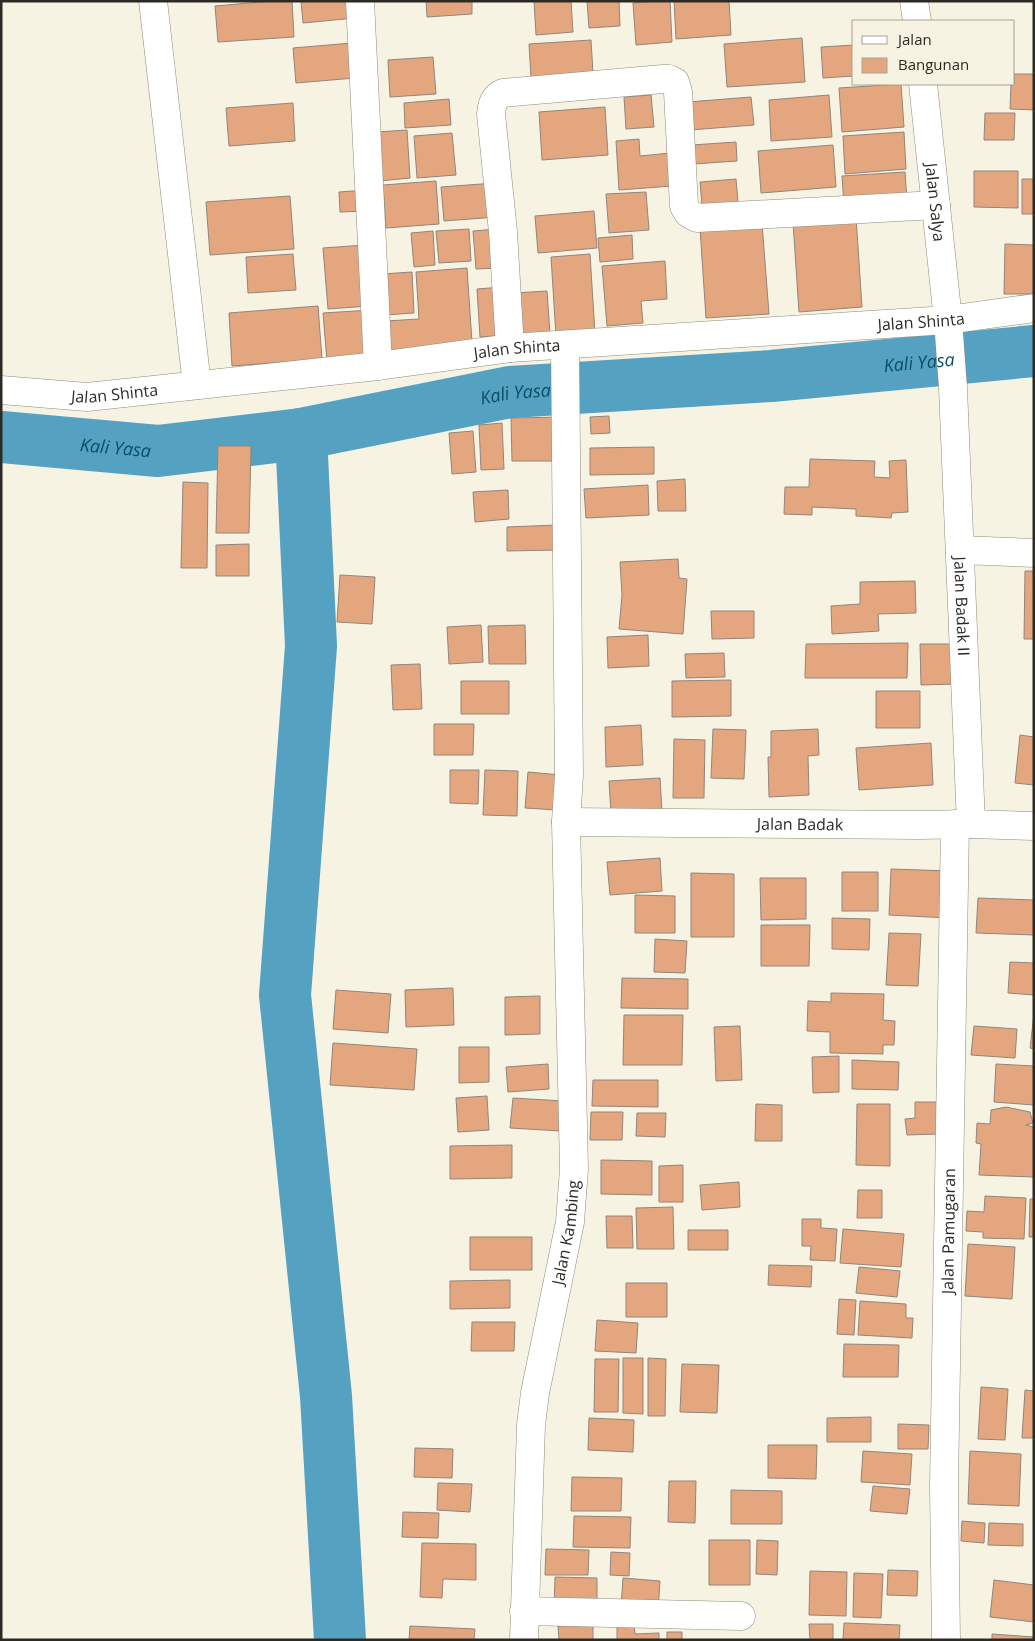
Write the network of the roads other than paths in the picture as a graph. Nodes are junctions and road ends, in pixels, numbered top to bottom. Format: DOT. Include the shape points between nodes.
graph roads {
  1 [pos="154,1"];
  2 [pos="360,1"];
  3 [pos="914,1"];
  4 [pos="916,20"];
  5 [pos="923,85"];
  6 [pos="936,205"];
  7 [pos="1034,308"];
  8 [pos="949,330"];
  9 [pos="510,348"];
  10 [pos="565,349"];
  11 [pos="378,366"];
  12 [pos="197,385"];
  13 [pos="953,388"];
  14 [pos="1,390"];
  15 [pos="960,550"];
  16 [pos="1034,554"];
  17 [pos="566,822"];
  18 [pos="963,824"];
  19 [pos="1034,826"];
  20 [pos="524,1611"];
  21 [pos="741,1616"];
  22 [pos="524,1640"];
  23 [pos="946,1640"];
  1 -- 12 [label="street"];
  2 -- 11 [label="street"];
  3 -- 4 [label="street"];
  5 -- 6 [label="street, Jalan Salya"];
  6 -- 8 [label="street, Jalan Salya"];
  6 -- 9 [label="street" via="697,218 684,206 675,82 663,79 503,93 496,98 491,114"];
  7 -- 8 [label="street, Jalan Shinta"];
  8 -- 10 [label="street, Jalan Shinta"];
  8 -- 13 [label="street, Jalan Salya"];
  9 -- 10 [label="street, Jalan Shinta"];
  9 -- 11 [label="street, Jalan Shinta"];
  10 -- 17 [label="street, Jalan Kambing" via="569,775"];
  11 -- 12 [label="street, Jalan Shinta"];
  12 -- 14 [label="street, Jalan Shinta" via="87,397"];
  13 -- 15 [label="street, Jalan Badak II"];
  15 -- 16 [label="street"];
  15 -- 18 [label="street, Jalan Badak II"];
  17 -- 18 [label="street, Jalan Badak"];
  17 -- 20 [label="street, Jalan Kambing" via="574,1169 570,1222 531,1425"];
  18 -- 19 [label="street, Jalan Badak"];
  18 -- 23 [label="street, Jalan Pamugaran" via="950,1065 944,1486"];
  20 -- 21 [label="street"];
  20 -- 22 [label="street, Jalan Kambing"];
}
